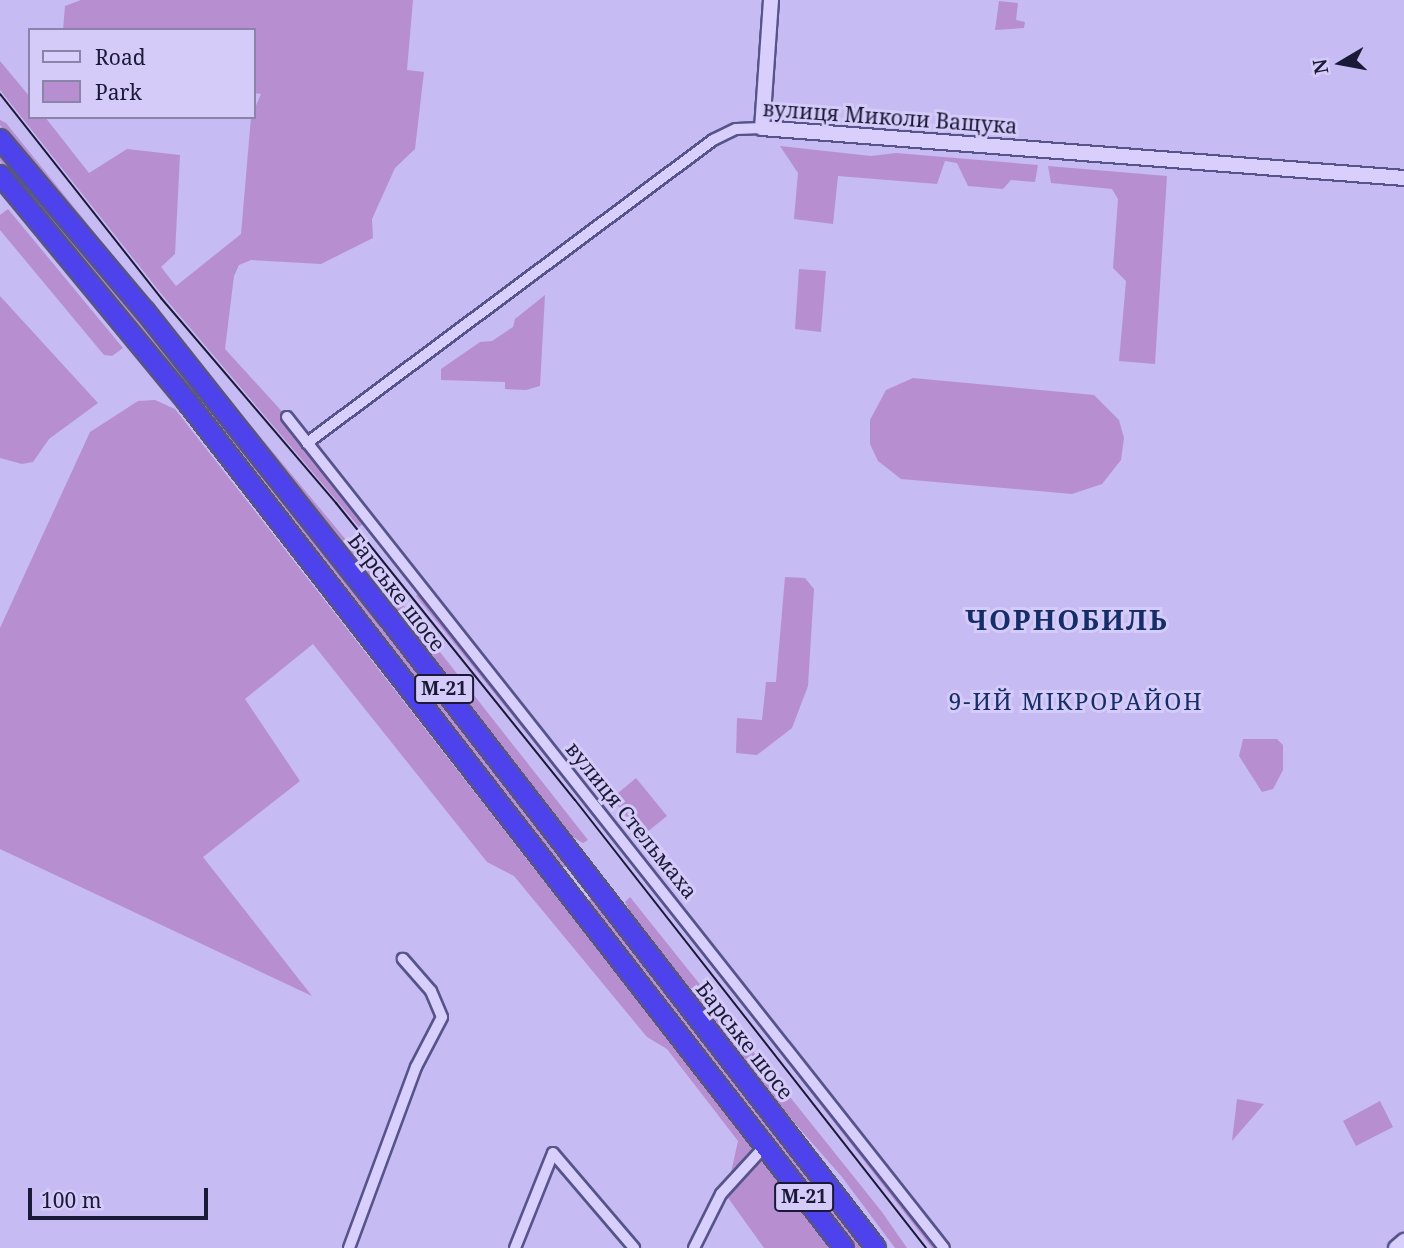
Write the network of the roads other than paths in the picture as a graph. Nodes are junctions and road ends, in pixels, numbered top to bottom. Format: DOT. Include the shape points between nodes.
graph roads {
  1 [pos="771,0"];
  2 [pos="762,128"];
  3 [pos="0,139"];
  4 [pos="0,175"];
  5 [pos="1404,178"];
  6 [pos="287,417"];
  7 [pos="307,443"];
  8 [pos="587,873"];
  9 [pos="567,889"];
  10 [pos="402,959"];
  11 [pos="765,1146"];
  12 [pos="1404,1241"];
  13 [pos="349,1248"];
  14 [pos="515,1248"];
  15 [pos="634,1248"];
  16 [pos="694,1248"];
  17 [pos="844,1248"];
  18 [pos="876,1248"];
  19 [pos="944,1248"];
  20 [pos="1395,1248"];
  1 -- 2 [label="street"];
  2 -- 5 [label="street, вулиця Миколи Ващука"];
  2 -- 7 [label="street, вулиця Миколи Ващука" via="733,130 713,140"];
  3 -- 8 [label="highway, Барське шосе / М-21" via="145,311"];
  4 -- 9 [label="highway, М-21" via="187,402"];
  6 -- 7 [label="street, вулиця Стельмаха"];
  7 -- 19 [label="street, вулиця Стельмаха"];
  8 -- 9 [label="highway"];
  8 -- 18 [label="highway, Барське шосе / М-21"];
  9 -- 11 [label="highway, М-21"];
  10 -- 13 [label="street" via="431,991 442,1017 416,1067"];
  11 -- 16 [label="street" via="721,1194"];
  11 -- 17 [label="highway, М-21"];
  12 -- 20 [label="street"];
  14 -- 15 [label="street" via="553,1153"];
}
